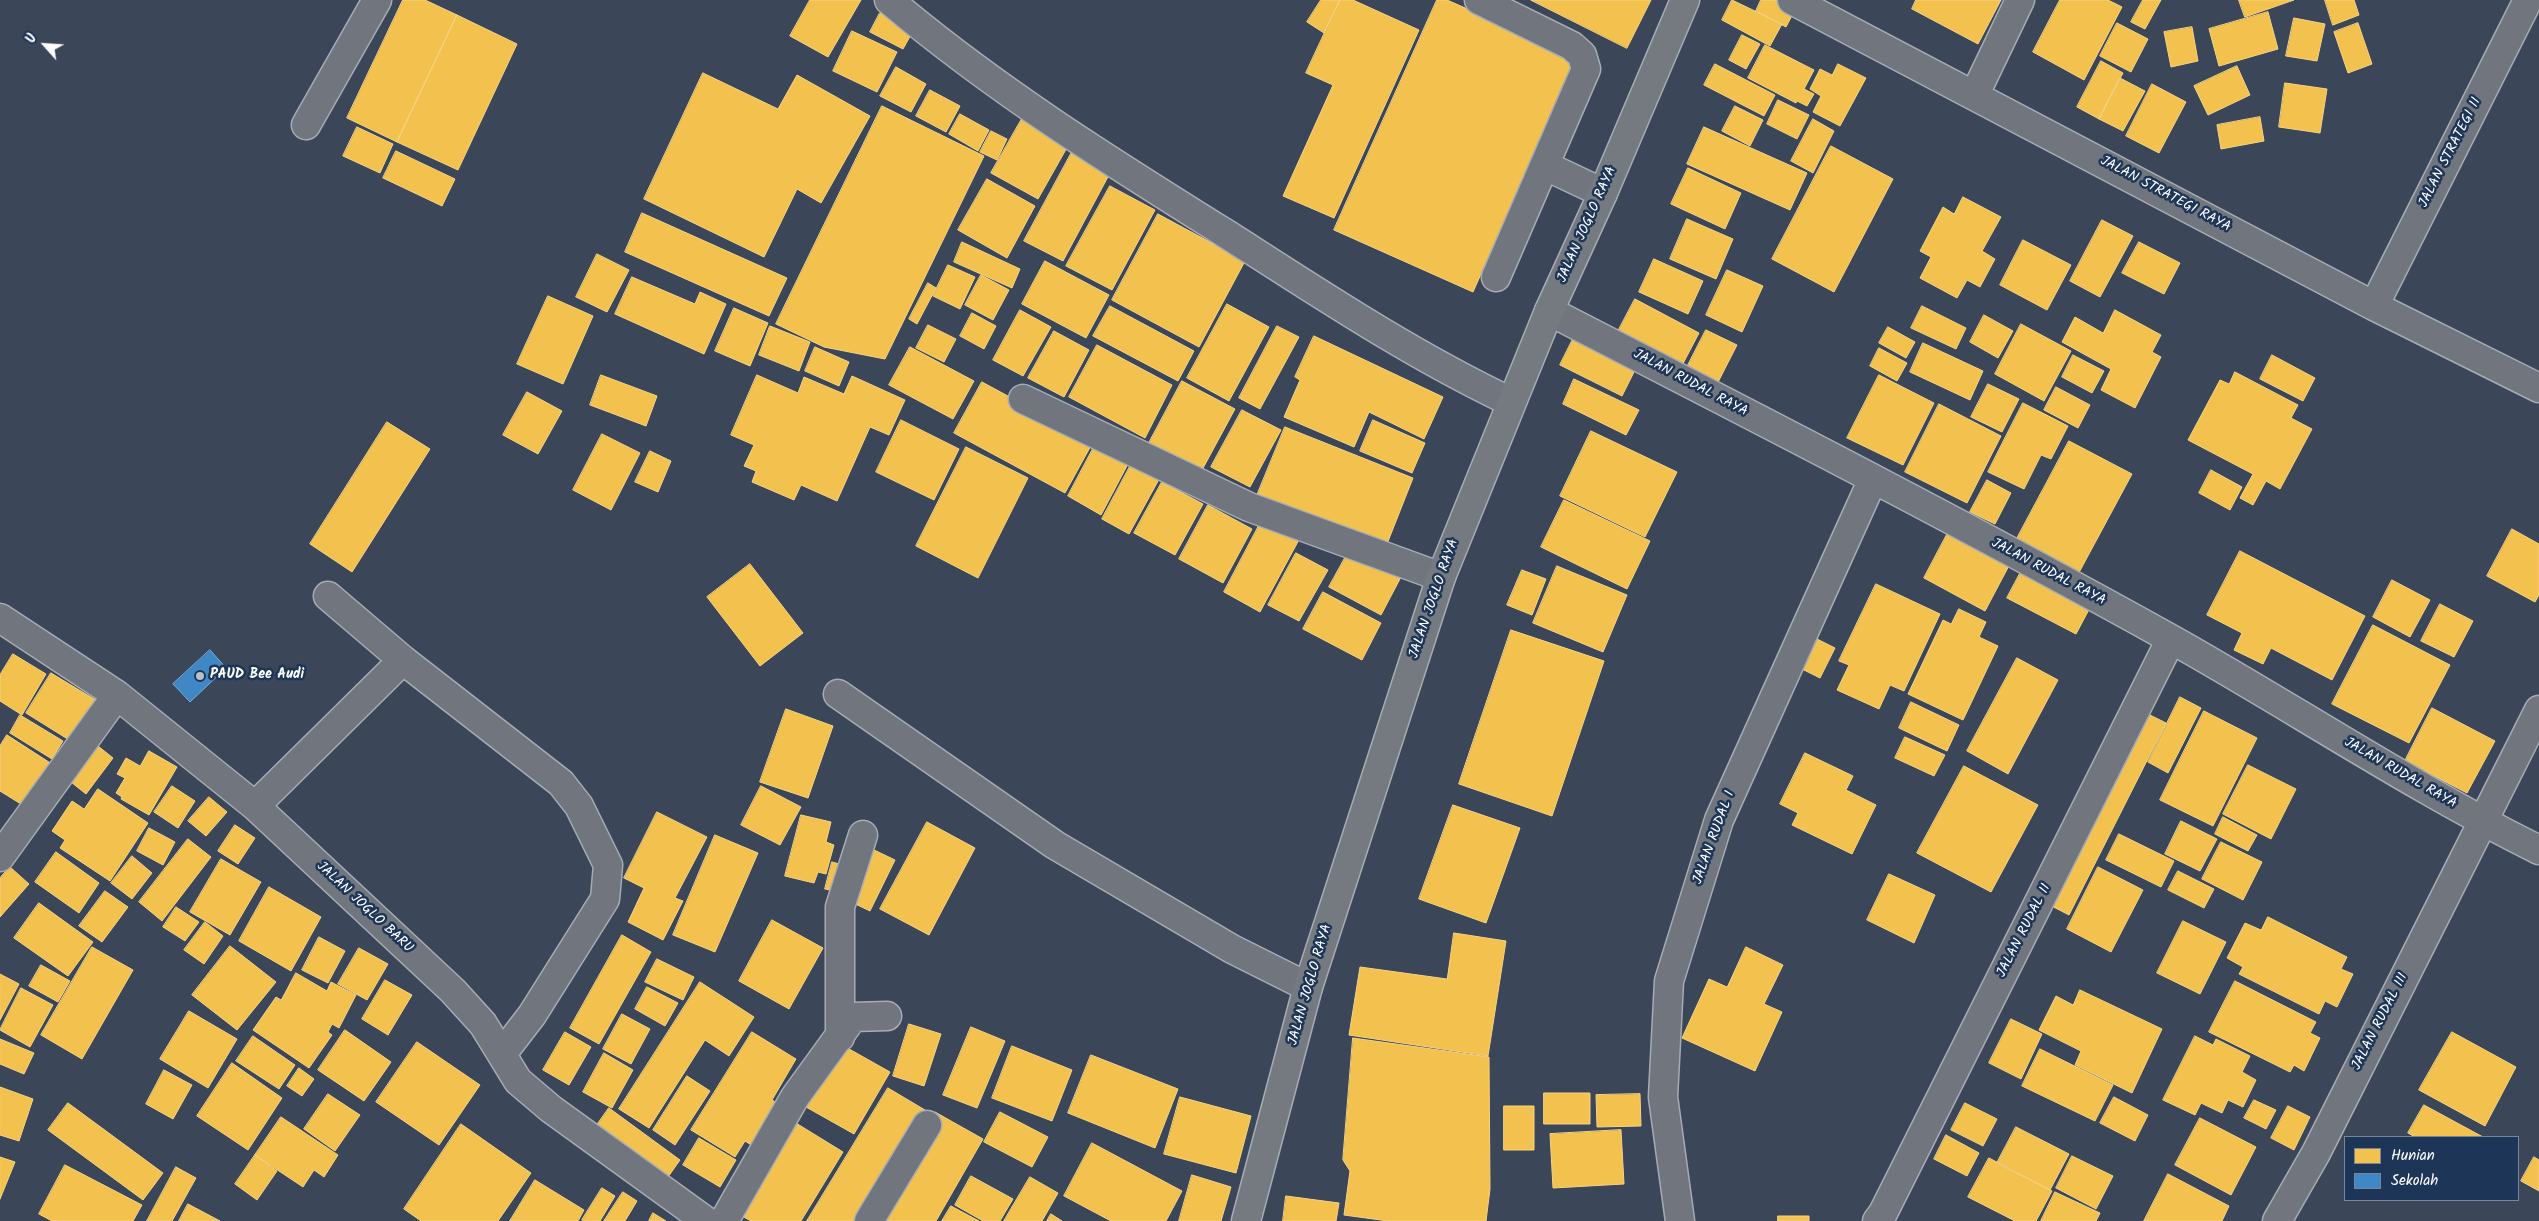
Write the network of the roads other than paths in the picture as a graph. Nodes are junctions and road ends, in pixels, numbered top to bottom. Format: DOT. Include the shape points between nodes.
graph roads {
  1 [pos="377,0"];
  2 [pos="889,0"];
  3 [pos="1479,0"];
  4 [pos="1685,0"];
  5 [pos="1792,0"];
  6 [pos="2020,0"];
  7 [pos="2528,0"];
  8 [pos="1975,94"];
  9 [pos="306,125"];
  10 [pos="1546,166"];
  11 [pos="1603,193"];
  12 [pos="1496,277"];
  13 [pos="2377,300"];
  14 [pos="1549,311"];
  15 [pos="2539,388"];
  16 [pos="1023,399"];
  17 [pos="1511,402"];
  18 [pos="1872,479"];
  19 [pos="1441,577"];
  20 [pos="328,596"];
  21 [pos="0,618"];
  22 [pos="2171,639"];
  23 [pos="402,660"];
  24 [pos="838,694"];
  25 [pos="117,695"];
  26 [pos="2539,710"];
  27 [pos="255,806"];
  28 [pos="2482,822"];
  29 [pos="863,835"];
  30 [pos="2539,850"];
  31 [pos="0,856"];
  32 [pos="1308,987"];
  33 [pos="887,1016"];
  34 [pos="840,1038"];
  35 [pos="502,1054"];
  36 [pos="927,1125"];
  37 [pos="706,1221"];
  38 [pos="724,1221"];
  39 [pos="870,1221"];
  40 [pos="1246,1221"];
  41 [pos="1680,1221"];
  42 [pos="1877,1221"];
  43 [pos="2277,1221"];
  1 -- 9 [label="street"];
  2 -- 17 [label="street" via="944,46 1066,134 1403,345 1462,379"];
  3 -- 10 [label="street" via="1572,46 1582,55 1586,69"];
  4 -- 11 [label="main road, JALAN JOGLO RAYA"];
  5 -- 8 [label="street, JALAN STRATEGI RAYA"];
  6 -- 8 [label="street"];
  7 -- 13 [label="street, JALAN STRATEGI II"];
  8 -- 13 [label="street, JALAN STRATEGI RAYA"];
  10 -- 11 [label="street"];
  10 -- 12 [label="street"];
  11 -- 14 [label="main road, JALAN JOGLO RAYA"];
  13 -- 15 [label="street, JALAN STRATEGI RAYA"];
  14 -- 17 [label="main road, JALAN JOGLO RAYA"];
  14 -- 18 [label="street, JALAN RUDAL RAYA"];
  16 -- 19 [label="street" via="1249,507"];
  17 -- 19 [label="main road, JALAN JOGLO RAYA"];
  18 -- 22 [label="street, JALAN RUDAL RAYA"];
  18 -- 41 [label="street, JALAN RUDAL I" via="1719,820 1669,981 1663,1097"];
  19 -- 32 [label="main road, JALAN JOGLO RAYA"];
  20 -- 23 [label="street"];
  21 -- 25 [label="street, JALAN JOGLO BARU"];
  22 -- 28 [label="street, JALAN RUDAL RAYA"];
  22 -- 42 [label="street, JALAN RUDAL II"];
  23 -- 27 [label="street"];
  23 -- 35 [label="street" via="561,783 579,806 608,865 605,899 532,1015"];
  24 -- 32 [label="street" via="1055,845 1232,949"];
  25 -- 27 [label="street, JALAN JOGLO BARU"];
  25 -- 31 [label="street"];
  26 -- 28 [label="street, JALAN RUDAL III"];
  27 -- 35 [label="street, JALAN JOGLO BARU" via="453,991 483,1024"];
  28 -- 30 [label="street, JALAN RUDAL RAYA"];
  28 -- 43 [label="street, JALAN RUDAL III" via="2316,1153"];
  29 -- 34 [label="street" via="840,907"];
  32 -- 40 [label="main road, JALAN JOGLO RAYA"];
  33 -- 34 [label="street" via="853,1017"];
  34 -- 38 [label="street" via="795,1097"];
  35 -- 37 [label="street, JALAN JOGLO BARU" via="518,1081 544,1103"];
  36 -- 39 [label="street"];
}
